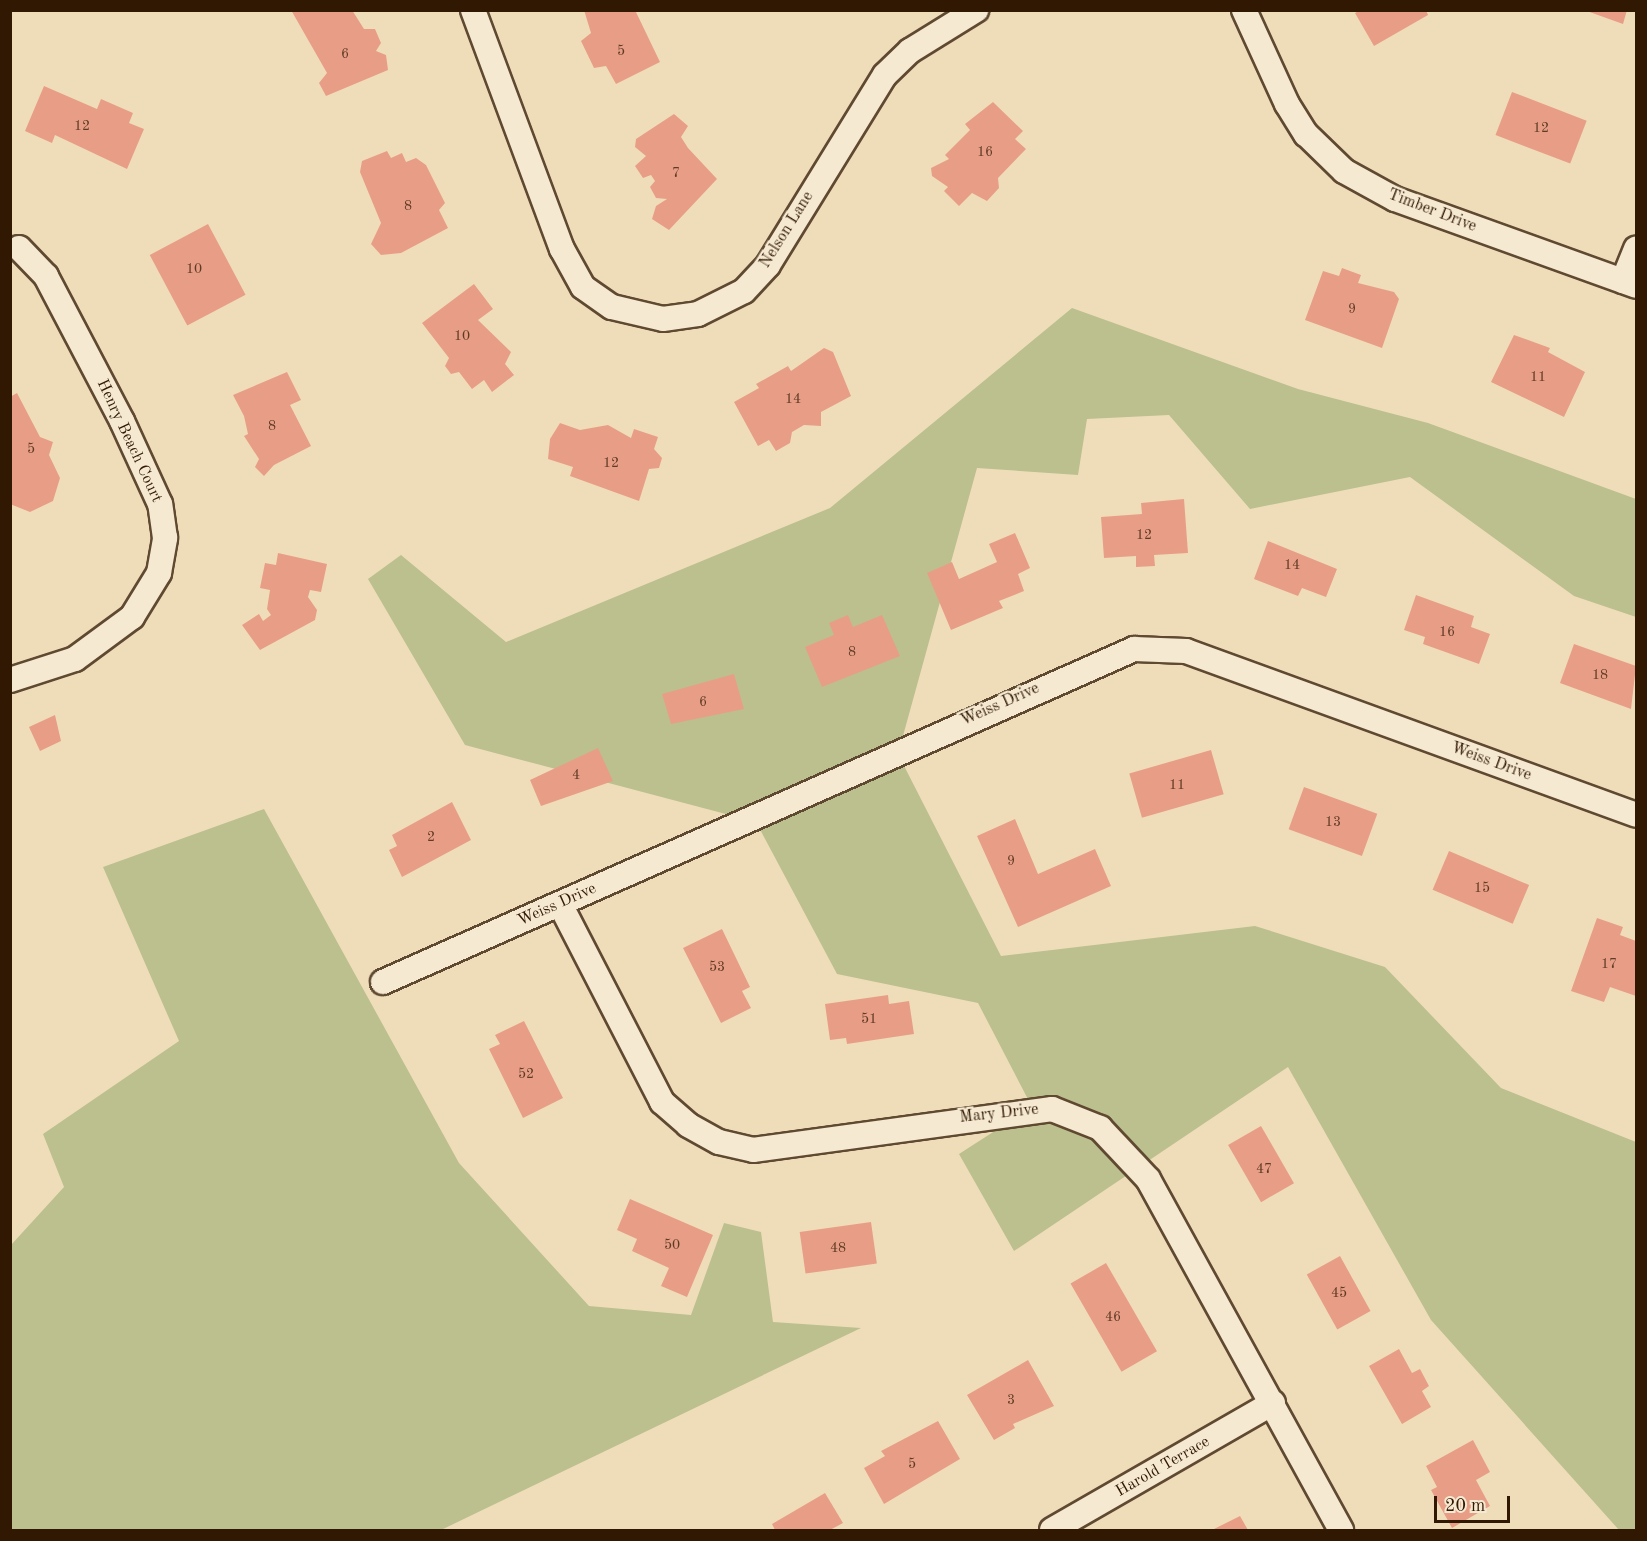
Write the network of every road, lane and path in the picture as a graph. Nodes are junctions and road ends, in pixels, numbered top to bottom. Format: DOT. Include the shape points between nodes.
graph roads {
  1 [pos="473,10"];
  2 [pos="976,10"];
  3 [pos="1244,10"];
  4 [pos="19,248"];
  5 [pos="1636,248"];
  6 [pos="1630,283"];
  7 [pos="10,680"];
  8 [pos="1636,814"];
  9 [pos="560,904"];
  10 [pos="383,982"];
  11 [pos="1273,1403"];
  12 [pos="1052,1530"];
  13 [pos="1341,1530"];
  1 -- 2 [label="street, Nelson Lane" via="562,249 583,287 620,310 663,319 698,314 744,291 768,265 885,75 910,51"];
  3 -- 6 [label="street, Timber Drive" via="1287,104 1306,134 1344,171 1395,199"];
  4 -- 7 [label="street, Henry Beach Court" via="46,276 122,421 154,487 165,538 159,573 132,617 75,658"];
  5 -- 6 [label="street"];
  8 -- 9 [label="street, Weiss Drive" via="1186,651 1151,647 1084,666"];
  9 -- 10 [label="street, Weiss Drive"];
  9 -- 11 [label="street, Mary Drive" via="662,1102 688,1125 719,1142 753,1150 1052,1109 1100,1128 1148,1179"];
  11 -- 12 [label="street, Harold Terrace"];
  11 -- 13 [label="street, Mary Drive"];
}
